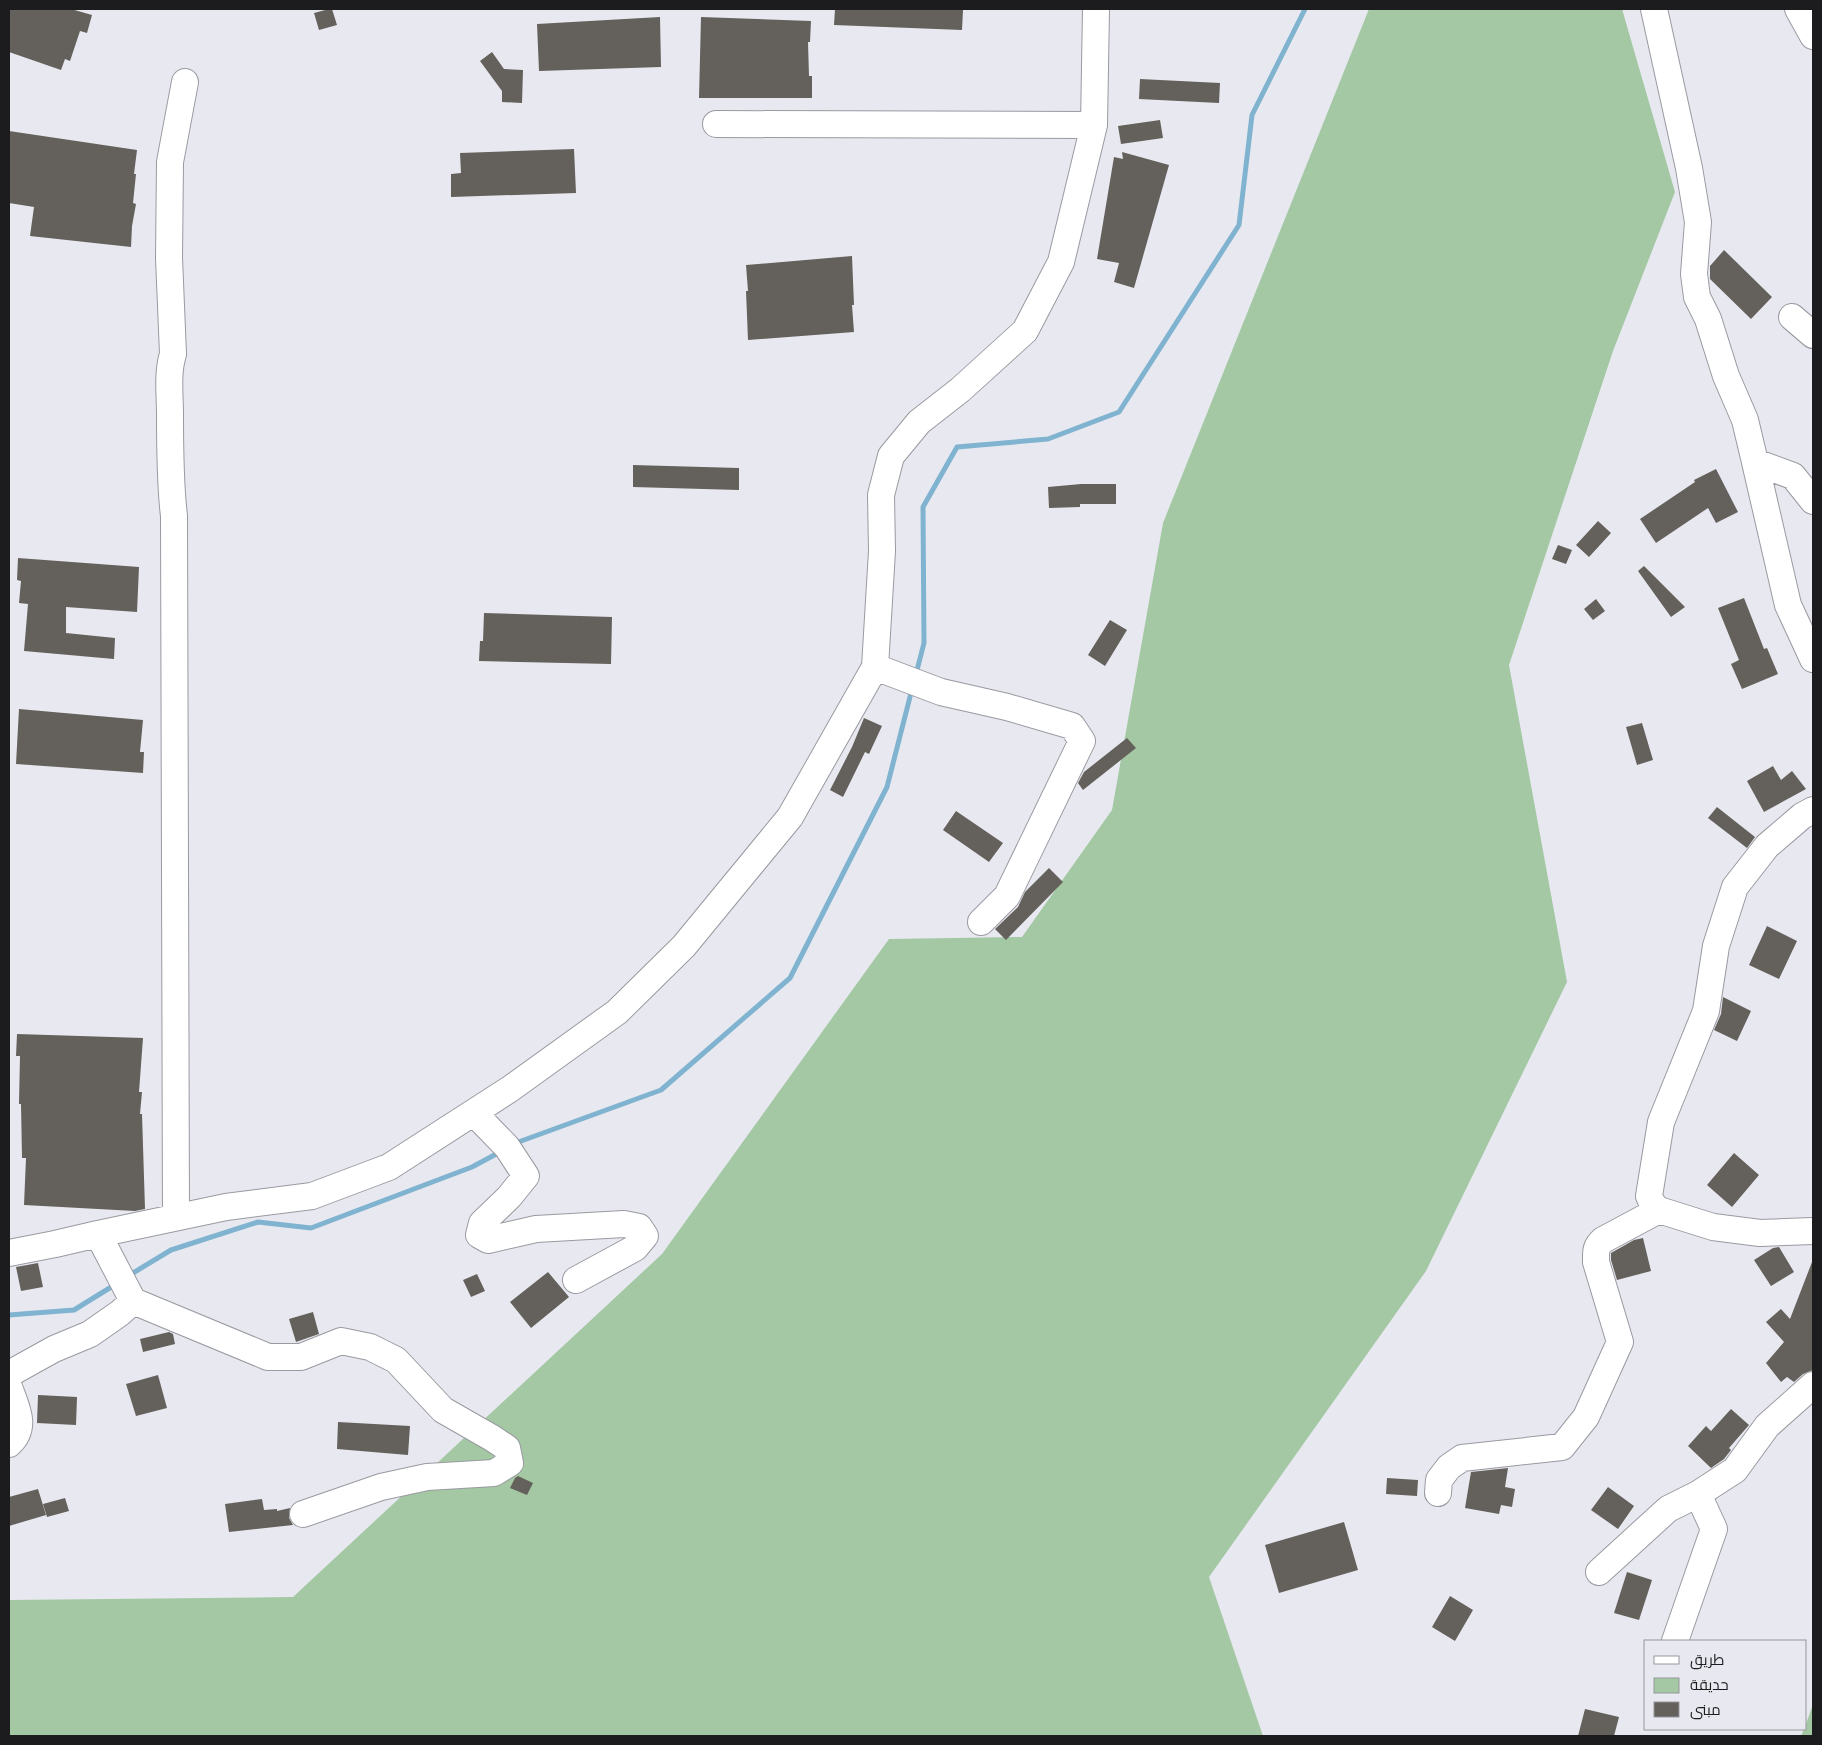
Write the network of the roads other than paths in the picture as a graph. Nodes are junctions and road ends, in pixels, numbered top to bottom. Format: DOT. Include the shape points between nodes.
graph roads {
  1 [pos="1096,9"];
  2 [pos="1654,9"];
  3 [pos="1798,9"];
  4 [pos="1813,36"];
  5 [pos="185,82"];
  6 [pos="716,124"];
  7 [pos="1094,125"];
  8 [pos="1792,317"];
  9 [pos="1813,335"];
  10 [pos="1755,462"];
  11 [pos="1813,501"];
  12 [pos="1813,659"];
  13 [pos="875,667"];
  14 [pos="1813,810"];
  15 [pos="980,922"];
  16 [pos="474,1113"];
  17 [pos="1659,1210"];
  18 [pos="176,1217"];
  19 [pos="1813,1232"];
  20 [pos="98,1234"];
  21 [pos="9,1253"];
  22 [pos="576,1280"];
  23 [pos="133,1301"];
  24 [pos="9,1374"];
  25 [pos="1813,1385"];
  26 [pos="9,1387"];
  27 [pos="9,1444"];
  28 [pos="1438,1493"];
  29 [pos="1698,1494"];
  30 [pos="303,1514"];
  31 [pos="1599,1572"];
  32 [pos="1675,1640"];
  1 -- 7 [label="street"];
  2 -- 10 [label="street" via="1698,222 1694,274 1697,297 1745,420"];
  3 -- 4 [label="street"];
  5 -- 18 [label="street" via="170,162 169,258 173,354 169,398 170,488 174,516"];
  6 -- 7 [label="street"];
  7 -- 13 [label="street" via="1061,262 1025,332 919,422 891,456 881,495 882,551"];
  8 -- 9 [label="street"];
  10 -- 11 [label="street" via="1793,476"];
  10 -- 12 [label="street" via="1788,605"];
  13 -- 15 [label="street" via="941,692 1072,726 1082,741 1007,896"];
  13 -- 16 [label="street" via="790,817 684,946 617,1012"];
  14 -- 17 [label="street" via="1767,846 1735,887 1716,946 1706,1011 1661,1122 1649,1196"];
  16 -- 18 [label="street" via="389,1167 312,1196"];
  16 -- 22 [label="street" via="507,1147 526,1176 482,1223 479,1235 488,1240 536,1229 639,1226 645,1236 635,1248"];
  17 -- 19 [label="street" via="1713,1227 1760,1233"];
  17 -- 28 [label="street" via="1603,1240 1596,1250 1596,1262 1620,1342 1586,1417 1562,1447 1462,1458 1439,1480"];
  18 -- 20 [label="street"];
  20 -- 21 [label="street"];
  20 -- 23 [label="street"];
  23 -- 24 [label="street" via="90,1334"];
  23 -- 30 [label="street" via="268,1357 301,1357 341,1341 370,1347 396,1360 443,1410 507,1448 510,1463 494,1473 427,1477 380,1487"];
  25 -- 29 [label="street" via="1767,1426 1735,1470"];
  26 -- 27 [label="street" via="20,1421 16,1436"];
  29 -- 31 [label="street" via="1668,1509"];
  29 -- 32 [label="street" via="1714,1529"];
}
